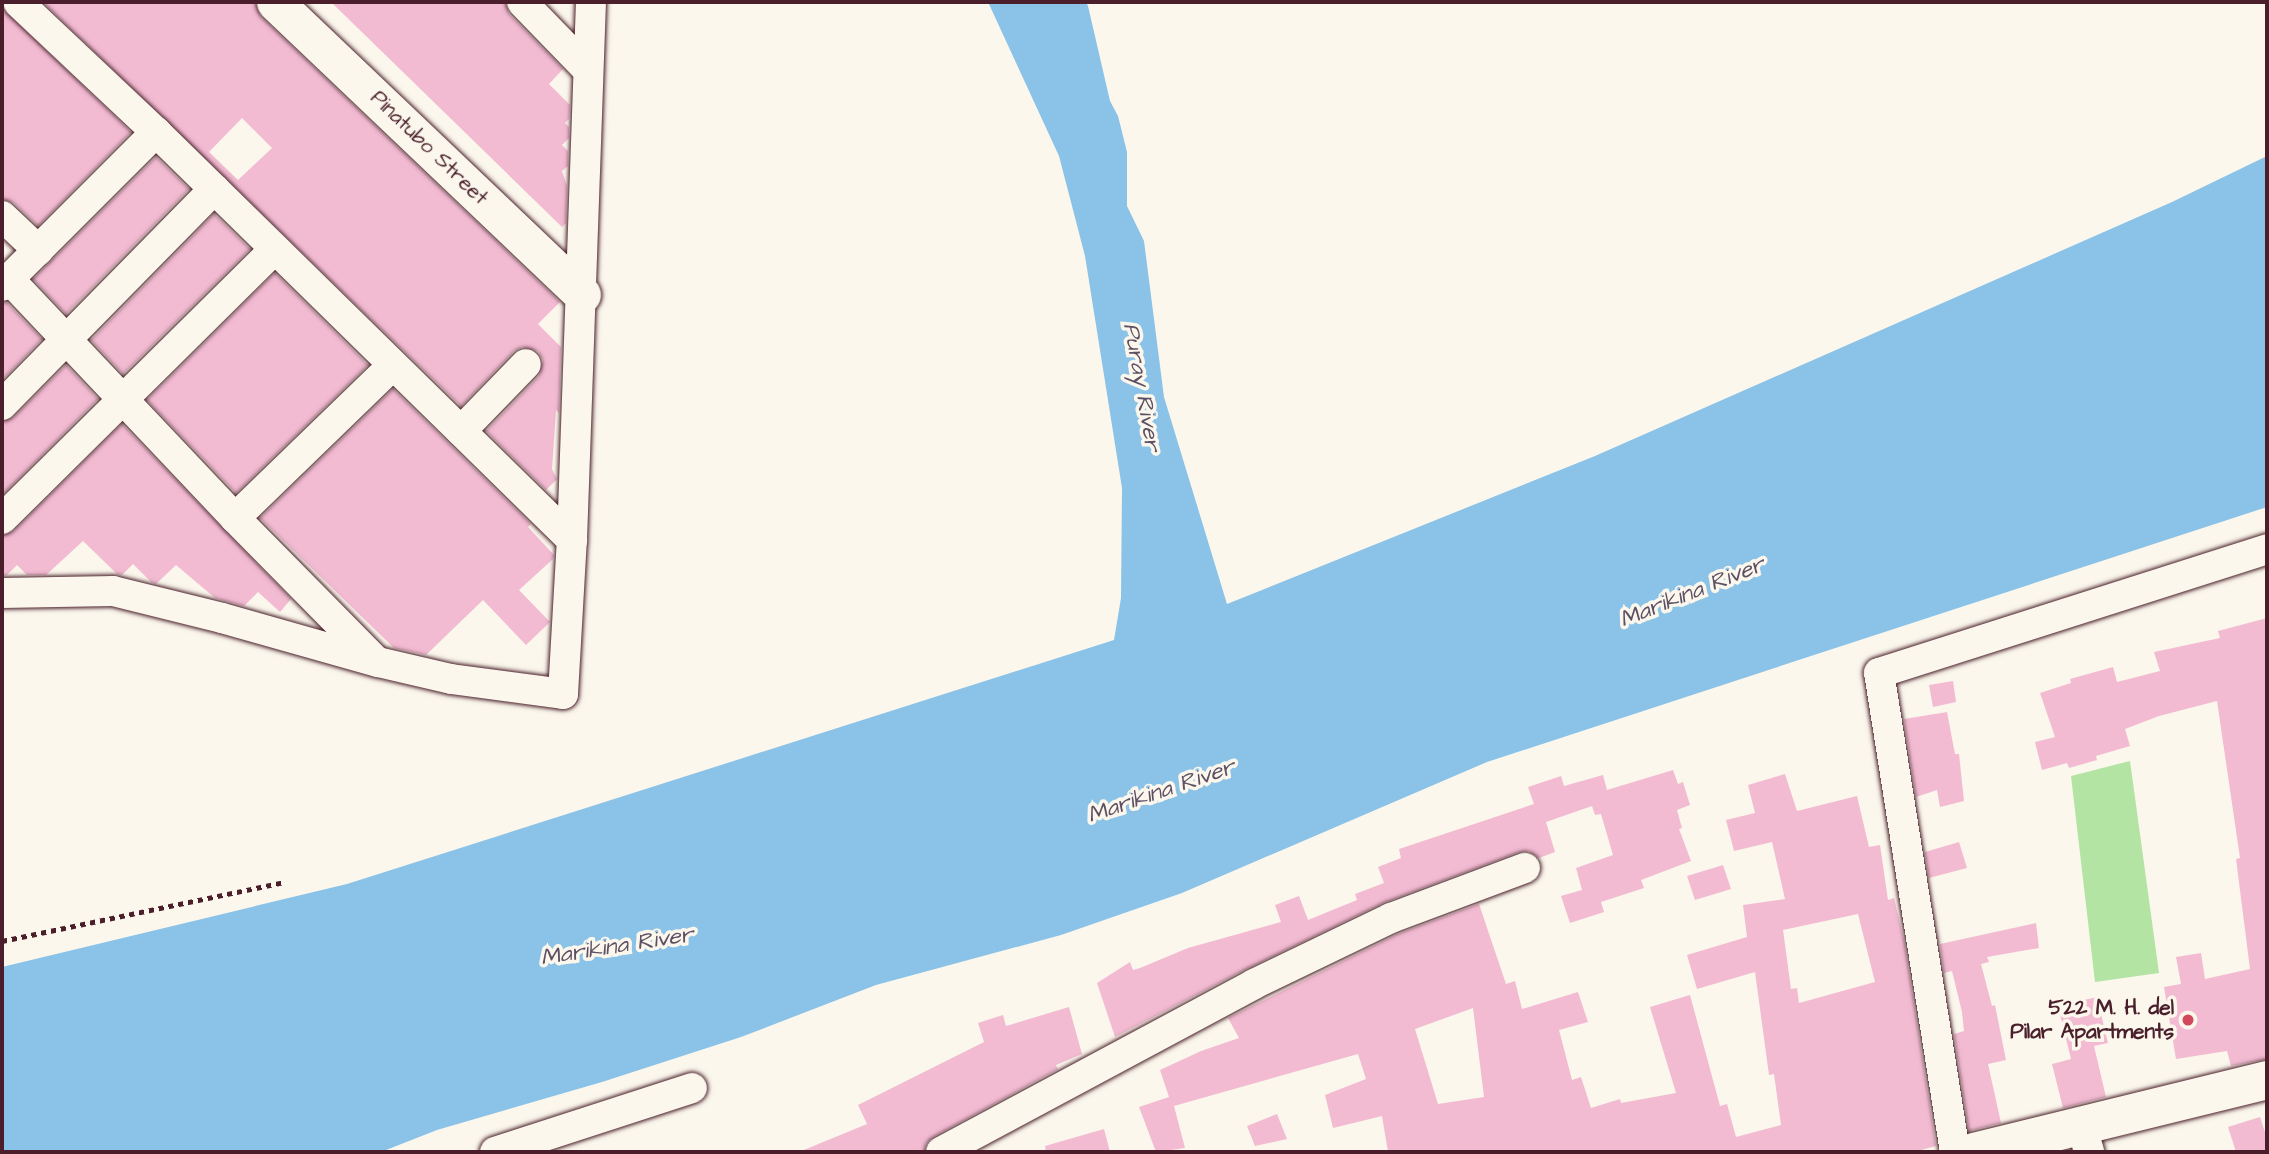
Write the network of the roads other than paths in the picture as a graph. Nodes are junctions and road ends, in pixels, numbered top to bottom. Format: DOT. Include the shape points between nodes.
graph roads {
  1 [pos="18,2"];
  2 [pos="275,2"];
  3 [pos="522,2"];
  4 [pos="591,2"];
  5 [pos="587,69"];
  6 [pos="156,132"];
  7 [pos="214,189"];
  8 [pos="2,216"];
  9 [pos="275,249"];
  10 [pos="38,250"];
  11 [pos="5,283"];
  12 [pos="582,294"];
  13 [pos="66,340"];
  14 [pos="526,364"];
  15 [pos="393,365"];
  16 [pos="124,400"];
  17 [pos="2,405"];
  18 [pos="461,430"];
  19 [pos="235,518"];
  20 [pos="2,519"];
  21 [pos="572,540"];
  22 [pos="2267,549"];
  23 [pos="4,590"];
  24 [pos="378,662"];
  25 [pos="1525,868"];
  26 [pos="2267,1080"];
  27 [pos="692,1088"];
  28 [pos="2085,1138"];
  29 [pos="495,1152"];
  30 [pos="942,1152"];
  31 [pos="1955,1152"];
  32 [pos="1974,1152"];
  1 -- 6 [label="street"];
  2 -- 12 [label="street, Pinatubo Street"];
  3 -- 5 [label="street"];
  4 -- 5 [label="street"];
  5 -- 12 [label="street"];
  6 -- 7 [label="street"];
  6 -- 10 [label="street"];
  7 -- 9 [label="street"];
  7 -- 13 [label="street"];
  8 -- 10 [label="street"];
  9 -- 15 [label="street"];
  9 -- 16 [label="street"];
  10 -- 11 [label="street"];
  11 -- 13 [label="street"];
  12 -- 21 [label="street"];
  13 -- 16 [label="street"];
  13 -- 17 [label="street"];
  14 -- 18 [label="street"];
  15 -- 18 [label="street"];
  15 -- 19 [label="street"];
  16 -- 19 [label="street"];
  16 -- 20 [label="street"];
  18 -- 21 [label="street"];
  19 -- 24 [label="street"];
  21 -- 24 [label="street" via="562,694 451,679"];
  22 -- 31 [label="street" via="1879,673"];
  23 -- 24 [label="street" via="113,591"];
  25 -- 30 [label="street" via="1391,918 1254,984"];
  26 -- 28 [label="main road"];
  27 -- 29 [label="street"];
  28 -- 32 [label="main road"];
}
